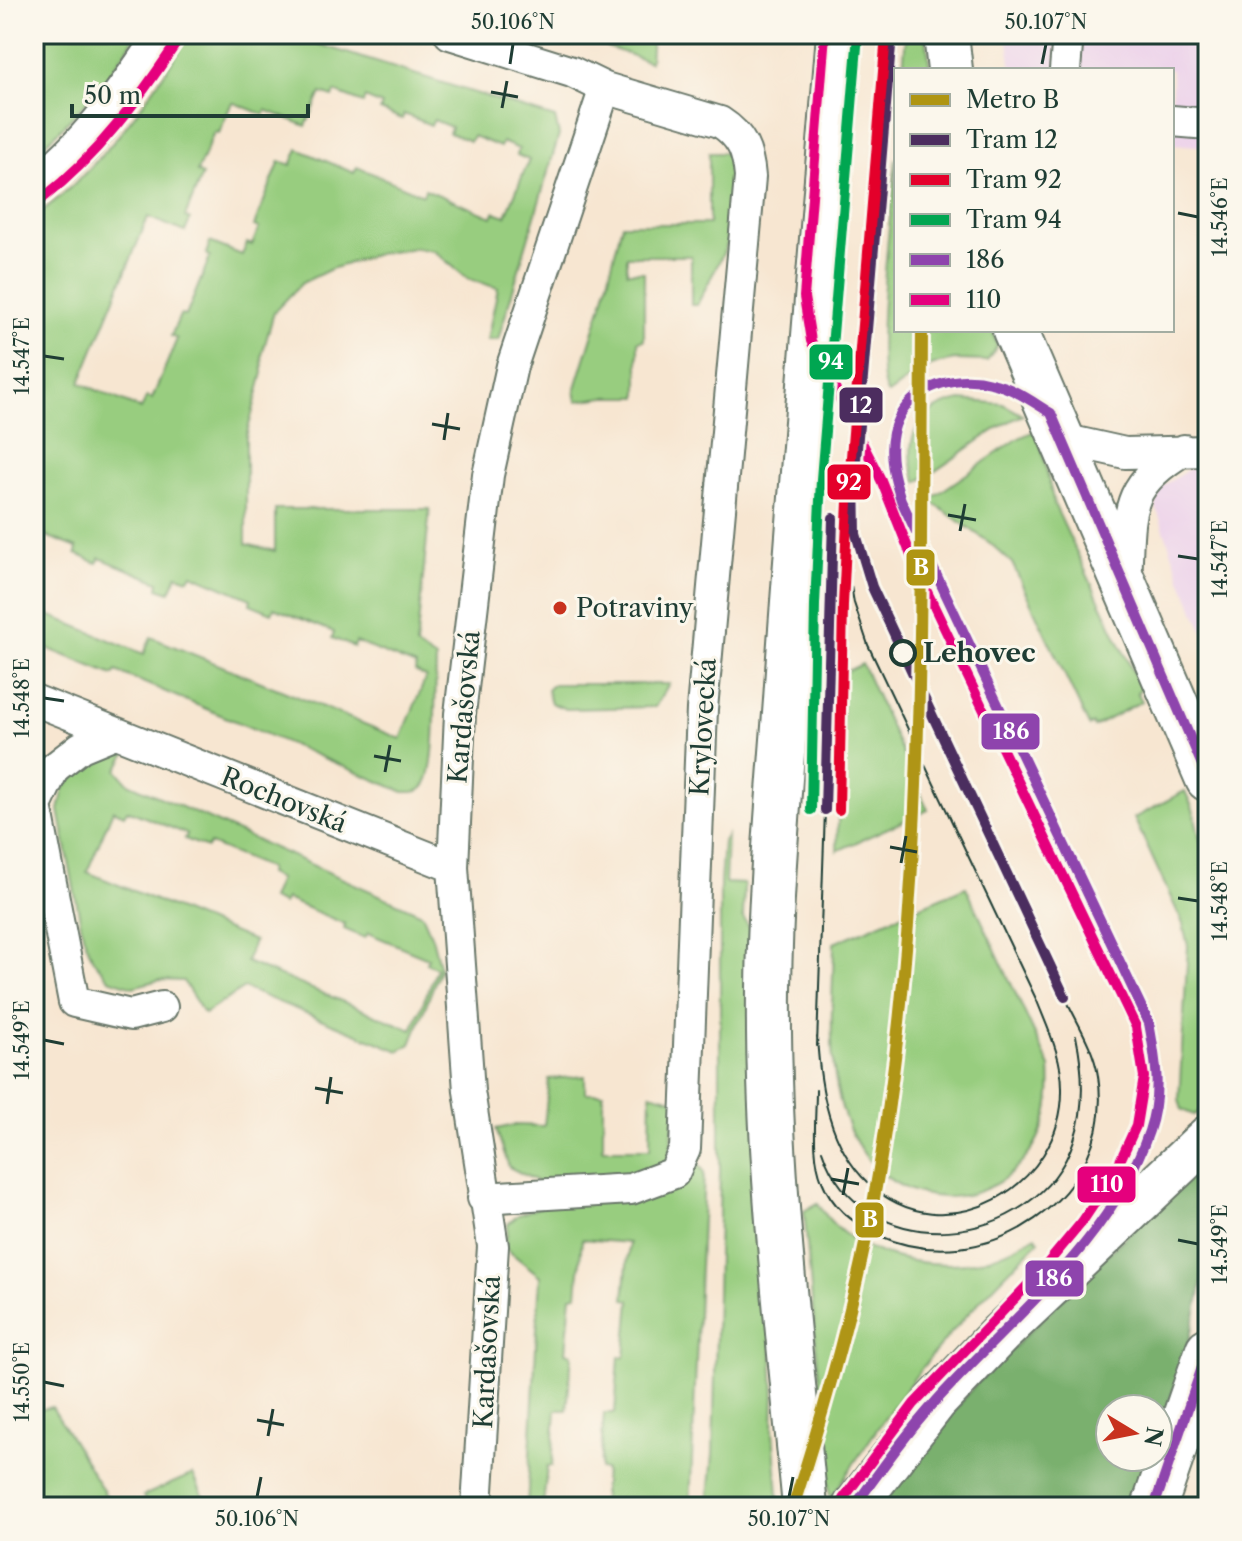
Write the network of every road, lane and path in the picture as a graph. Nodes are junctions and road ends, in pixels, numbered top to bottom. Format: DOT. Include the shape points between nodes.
graph roads {
  1 [pos="165,34"];
  2 [pos="450,34"];
  3 [pos="839,34"];
  4 [pos="946,34"];
  5 [pos="1068,34"];
  6 [pos="950,68"];
  7 [pos="1065,68"];
  8 [pos="605,88"];
  9 [pos="1174,121"];
  10 [pos="1208,124"];
  11 [pos="34,187"];
  12 [pos="1016,332"];
  13 [pos="1062,439"];
  14 [pos="1196,450"];
  15 [pos="1126,591"];
  16 [pos="34,700"];
  17 [pos="115,733"];
  18 [pos="1208,779"];
  19 [pos="35,800"];
  20 [pos="453,867"];
  21 [pos="162,1007"];
  22 [pos="1208,1137"];
  23 [pos="483,1198"];
  24 [pos="1208,1350"];
  25 [pos="1208,1414"];
  26 [pos="477,1507"];
  27 [pos="805,1507"];
  28 [pos="854,1507"];
  29 [pos="1157,1507"];
  1 -- 11 [label="street" via="112,111"];
  2 -- 8 [label="street" via="572,72"];
  3 -- 27 [label="main road" via="792,602 769,990 775,1158"];
  4 -- 6 [label="main road"];
  5 -- 7 [label="street"];
  8 -- 20 [label="street, Kardašovská" via="512,366 488,475 460,714"];
  8 -- 23 [label="street, Krylovecká" via="720,122 733,130 749,156 702,709 685,1149 674,1173 631,1189"];
  9 -- 10 [label="street"];
  12 -- 13 [label="main road"];
  13 -- 14 [label="street" via="1114,452"];
  13 -- 15 [label="main road"];
  14 -- 15 [label="street" via="1160,464 1136,493"];
  15 -- 18 [label="main road"];
  16 -- 17 [label="street, Rochovská"];
  17 -- 19 [label="street" via="81,747 54,768"];
  17 -- 20 [label="street, Rochovská"];
  19 -- 21 [label="street" via="74,1002 131,1015"];
  20 -- 23 [label="street, Kardašovská" via="469,1091"];
  22 -- 28 [label="main road" via="957,1378"];
  23 -- 26 [label="street, Kardašovská" via="493,1246"];
  24 -- 29 [label="main road"];
  25 -- 29 [label="main road"];
}
